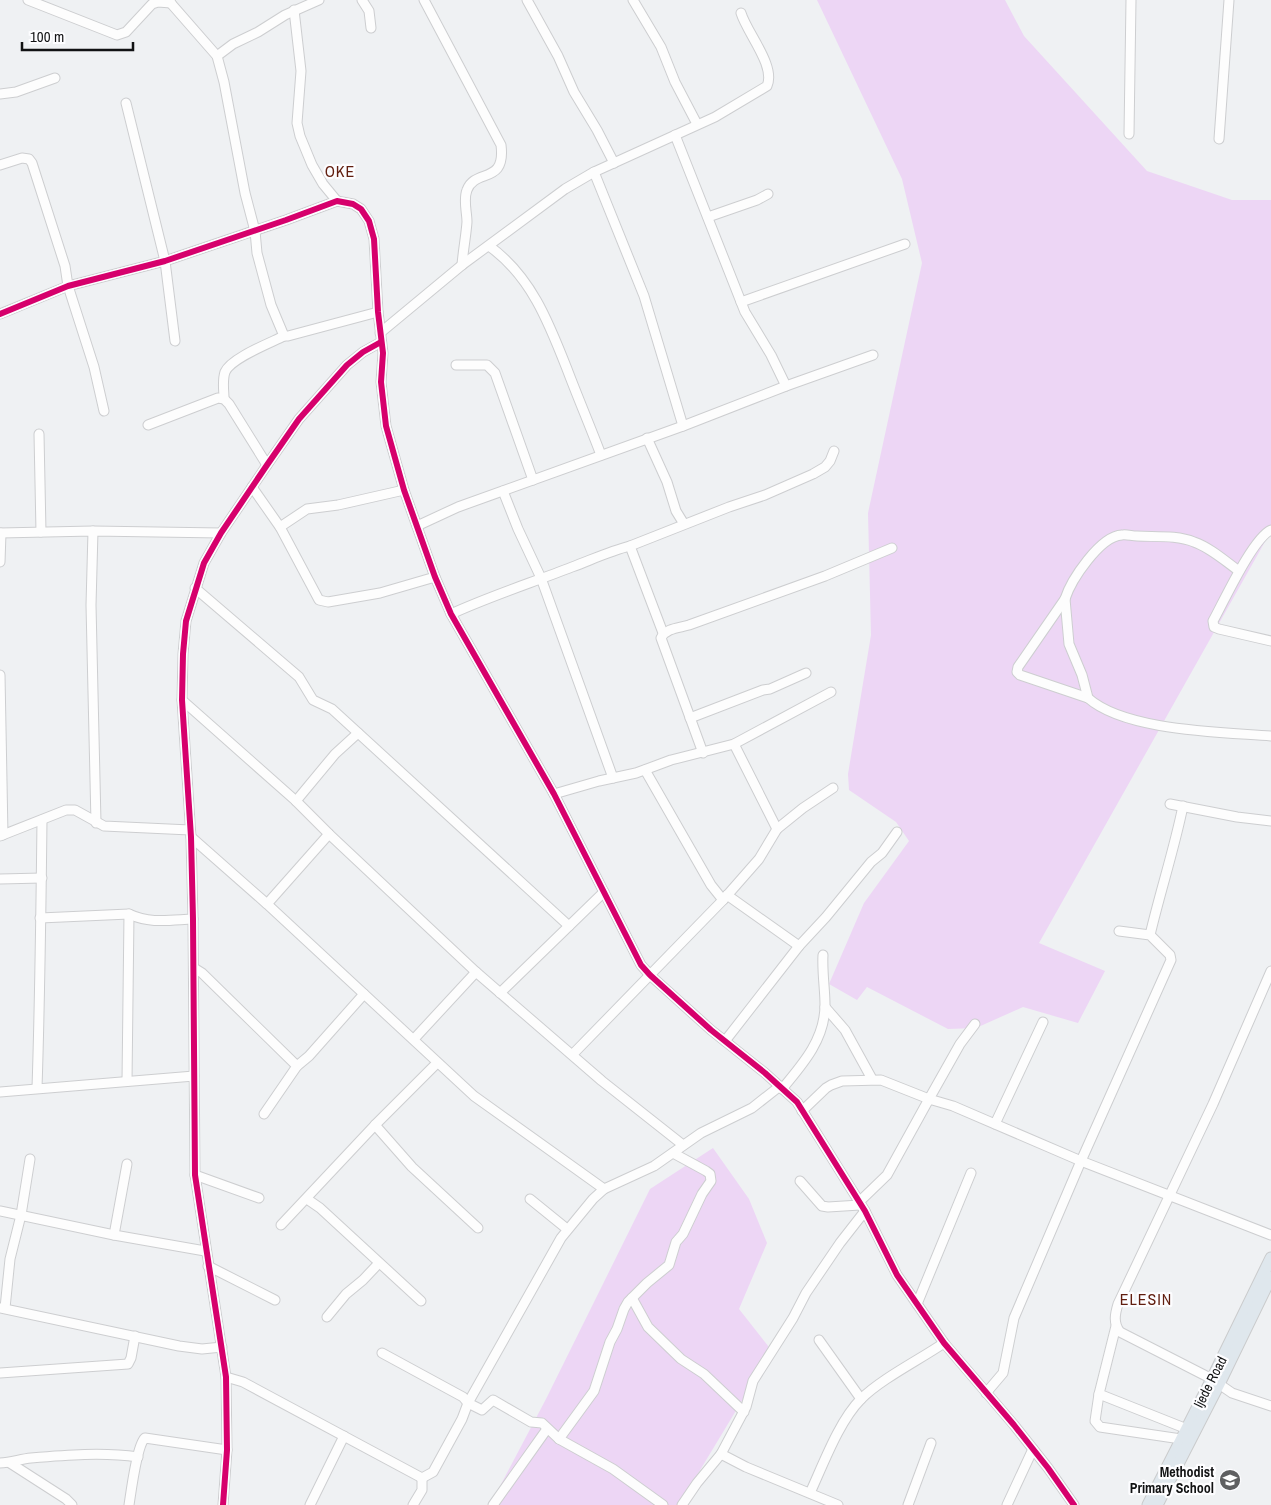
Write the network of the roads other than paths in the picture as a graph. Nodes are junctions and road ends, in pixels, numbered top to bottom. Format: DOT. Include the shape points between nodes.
graph roads {
  1 [pos="28,0"];
  2 [pos="319,0"];
  3 [pos="362,0"];
  4 [pos="424,0"];
  5 [pos="633,0"];
  6 [pos="1131,0"];
  7 [pos="1229,0"];
  8 [pos="170,2"];
  9 [pos="532,2"];
  10 [pos="294,10"];
  11 [pos="741,13"];
  12 [pos="371,28"];
  13 [pos="216,56"];
  14 [pos="55,78"];
  15 [pos="0,94"];
  16 [pos="126,103"];
  17 [pos="697,124"];
  18 [pos="1128,134"];
  19 [pos="675,135"];
  20 [pos="1219,139"];
  21 [pos="614,163"];
  22 [pos="0,165"];
  23 [pos="594,172"];
  24 [pos="768,194"];
  25 [pos="337,200"];
  26 [pos="708,217"];
  27 [pos="255,231"];
  28 [pos="905,244"];
  29 [pos="488,246"];
  30 [pos="165,261"];
  31 [pos="462,265"];
  32 [pos="68,286"];
  33 [pos="741,302"];
  34 [pos="378,312"];
  35 [pos="0,314"];
  36 [pos="284,336"];
  37 [pos="381,338"];
  38 [pos="174,341"];
  39 [pos="873,356"];
  40 [pos="456,365"];
  41 [pos="786,386"];
  42 [pos="224,399"];
  43 [pos="104,411"];
  44 [pos="148,425"];
  45 [pos="683,426"];
  46 [pos="38,434"];
  47 [pos="647,438"];
  48 [pos="834,451"];
  49 [pos="601,455"];
  50 [pos="267,465"];
  51 [pos="533,480"];
  52 [pos="252,487"];
  53 [pos="404,490"];
  54 [pos="503,490"];
  55 [pos="684,524"];
  56 [pos="417,526"];
  57 [pos="280,527"];
  58 [pos="1271,530"];
  59 [pos="93,531"];
  60 [pos="40,532"];
  61 [pos="0,533"];
  62 [pos="221,533"];
  63 [pos="630,546"];
  64 [pos="892,548"];
  65 [pos="0,562"];
  66 [pos="1240,571"];
  67 [pos="435,577"];
  68 [pos="541,578"];
  69 [pos="196,588"];
  70 [pos="1065,599"];
  71 [pos="451,614"];
  72 [pos="664,633"];
  73 [pos="1271,641"];
  74 [pos="806,673"];
  75 [pos="0,675"];
  76 [pos="831,692"];
  77 [pos="1088,698"];
  78 [pos="182,700"];
  79 [pos="690,718"];
  80 [pos="358,734"];
  81 [pos="1271,736"];
  82 [pos="734,744"];
  83 [pos="703,753"];
  84 [pos="645,770"];
  85 [pos="613,778"];
  86 [pos="833,788"];
  87 [pos="554,794"];
  88 [pos="296,800"];
  89 [pos="1170,804"];
  90 [pos="1183,806"];
  91 [pos="42,820"];
  92 [pos="1271,821"];
  93 [pos="96,823"];
  94 [pos="777,828"];
  95 [pos="897,832"];
  96 [pos="191,834"];
  97 [pos="329,834"];
  98 [pos="2,836"];
  99 [pos="42,878"];
  100 [pos="0,879"];
  101 [pos="604,892"];
  102 [pos="725,898"];
  103 [pos="267,904"];
  104 [pos="128,914"];
  105 [pos="40,918"];
  106 [pos="193,919"];
  107 [pos="569,926"];
  108 [pos="1119,932"];
  109 [pos="1150,935"];
  110 [pos="799,946"];
  111 [pos="823,955"];
  112 [pos="194,968"];
  113 [pos="1271,971"];
  114 [pos="476,972"];
  115 [pos="650,975"];
  116 [pos="500,992"];
  117 [pos="364,994"];
  118 [pos="825,1007"];
  119 [pos="1043,1022"];
  120 [pos="975,1024"];
  121 [pos="414,1039"];
  122 [pos="725,1041"];
  123 [pos="573,1054"];
  124 [pos="437,1063"];
  125 [pos="298,1066"];
  126 [pos="194,1076"];
  127 [pos="872,1079"];
  128 [pos="127,1081"];
  129 [pos="37,1088"];
  130 [pos="781,1088"];
  131 [pos="0,1092"];
  132 [pos="929,1099"];
  133 [pos="802,1111"];
  134 [pos="264,1114"];
  135 [pos="995,1124"];
  136 [pos="375,1125"];
  137 [pos="683,1146"];
  138 [pos="673,1153"];
  139 [pos="30,1159"];
  140 [pos="1081,1161"];
  141 [pos="127,1164"];
  142 [pos="971,1173"];
  143 [pos="195,1175"];
  144 [pos="800,1182"];
  145 [pos="604,1189"];
  146 [pos="1169,1194"];
  147 [pos="259,1198"];
  148 [pos="307,1199"];
  149 [pos="530,1199"];
  150 [pos="861,1206"];
  151 [pos="0,1211"];
  152 [pos="21,1215"];
  153 [pos="281,1225"];
  154 [pos="478,1228"];
  155 [pos="567,1229"];
  156 [pos="114,1235"];
  157 [pos="1271,1236"];
  158 [pos="206,1251"];
  159 [pos="1271,1258"];
  160 [pos="379,1263"];
  161 [pos="208,1266"];
  162 [pos="1271,1277"];
  163 [pos="632,1298"];
  164 [pos="275,1300"];
  165 [pos="421,1301"];
  166 [pos="917,1304"];
  167 [pos="2,1308"];
  168 [pos="326,1317"];
  169 [pos="1116,1326"];
  170 [pos="135,1336"];
  171 [pos="820,1340"];
  172 [pos="944,1343"];
  173 [pos="222,1347"];
  174 [pos="382,1353"];
  175 [pos="0,1373"];
  176 [pos="226,1377"];
  177 [pos="1216,1382"];
  178 [pos="986,1392"];
  179 [pos="1099,1394"];
  180 [pos="861,1399"];
  181 [pos="468,1403"];
  182 [pos="1271,1406"];
  183 [pos="744,1412"];
  184 [pos="547,1429"];
  185 [pos="1184,1434"];
  186 [pos="344,1436"];
  187 [pos="558,1439"];
  188 [pos="931,1443"];
  189 [pos="1033,1449"];
  190 [pos="227,1450"];
  191 [pos="721,1454"];
  192 [pos="138,1457"];
  193 [pos="5,1463"];
  194 [pos="422,1478"];
  195 [pos="810,1494"];
  196 [pos="72,1505"];
  197 [pos="129,1505"];
  198 [pos="223,1505"];
  199 [pos="310,1505"];
  200 [pos="413,1505"];
  201 [pos="493,1505"];
  202 [pos="663,1505"];
  203 [pos="682,1505"];
  204 [pos="838,1505"];
  205 [pos="908,1505"];
  206 [pos="1007,1505"];
  207 [pos="1074,1505"];
  208 [pos="1148,1505"];
  209 [pos="1157,1505"];
  1 -- 8 [label="street" via="117,35 126,32 152,4"];
  2 -- 10 [label="street"];
  3 -- 12 [label="street" via="369,11"];
  4 -- 31 [label="street" via="501,145 500,165 467,189"];
  5 -- 17 [label="street" via="661,47"];
  6 -- 18 [label="street"];
  7 -- 20 [label="street"];
  8 -- 13 [label="street"];
  9 -- 21 [label="street" via="574,92"];
  10 -- 13 [label="street"];
  10 -- 25 [label="street" via="301,71 297,123 312,165"];
  11 -- 17 [label="street" via="770,80 754,95"];
  13 -- 27 [label="street"];
  14 -- 15 [label="street" via="16,92"];
  16 -- 30 [label="street"];
  17 -- 19 [label="street"];
  19 -- 21 [label="street"];
  19 -- 26 [label="street"];
  21 -- 23 [label="street"];
  22 -- 32 [label="street" via="22,158 32,163"];
  23 -- 29 [label="street" via="565,189"];
  23 -- 45 [label="street" via="644,296"];
  24 -- 26 [label="street"];
  25 -- 27 [label="street"];
  25 -- 34 [label="street" via="354,204 369,221 374,239"];
  26 -- 33 [label="street"];
  27 -- 30 [label="street"];
  27 -- 36 [label="street" via="257,254 271,306"];
  28 -- 33 [label="street"];
  29 -- 31 [label="street"];
  29 -- 49 [label="street" via="513,266 547,318"];
  30 -- 32 [label="street"];
  30 -- 38 [label="street"];
  31 -- 37 [label="street"];
  32 -- 35 [label="street"];
  32 -- 43 [label="street" via="94,366"];
  33 -- 41 [label="street"];
  34 -- 36 [label="street"];
  34 -- 37 [label="street"];
  36 -- 42 [label="street" via="232,363 225,371"];
  37 -- 50 [label="street" via="347,365 299,419"];
  37 -- 53 [label="street" via="386,426"];
  39 -- 41 [label="street"];
  40 -- 51 [label="street" via="488,364 495,373"];
  41 -- 45 [label="street"];
  42 -- 44 [label="street" via="218,398"];
  42 -- 50 [label="street"];
  45 -- 47 [label="street"];
  46 -- 60 [label="street"];
  47 -- 49 [label="street"];
  47 -- 55 [label="street"];
  48 -- 55 [label="street" via="825,467 813,474"];
  49 -- 51 [label="street"];
  50 -- 52 [label="street"];
  51 -- 54 [label="street"];
  52 -- 57 [label="street"];
  52 -- 62 [label="street"];
  53 -- 56 [label="street"];
  53 -- 57 [label="street" via="307,509"];
  54 -- 56 [label="street"];
  54 -- 68 [label="street"];
  55 -- 63 [label="street"];
  56 -- 67 [label="street"];
  57 -- 67 [label="street" via="318,600 324,602 380,593"];
  58 -- 66 [label="street" via="1261,538"];
  59 -- 60 [label="street"];
  59 -- 62 [label="street"];
  59 -- 93 [label="street" via="91,605"];
  60 -- 61 [label="street"];
  61 -- 65 [label="street"];
  62 -- 69 [label="street" via="204,563"];
  63 -- 68 [label="street"];
  63 -- 72 [label="street"];
  64 -- 72 [label="street" via="825,576"];
  66 -- 70 [label="street" via="1196,542 1122,535 1096,550"];
  66 -- 73 [label="street" via="1214,621 1214,627"];
  67 -- 71 [label="street"];
  68 -- 71 [label="street"];
  68 -- 85 [label="street"];
  69 -- 78 [label="street" via="186,622"];
  69 -- 80 [label="street" via="300,676 313,700 332,710"];
  70 -- 77 [label="street" via="1069,644"];
  70 -- 77 [label="street" via="1017,672"];
  71 -- 87 [label="street"];
  72 -- 79 [label="street" via="661,638"];
  74 -- 79 [label="street"];
  75 -- 98 [label="street"];
  76 -- 82 [label="street"];
  77 -- 81 [label="street" via="1133,721"];
  78 -- 88 [label="street"];
  78 -- 96 [label="street"];
  79 -- 83 [label="street"];
  80 -- 88 [label="street" via="335,754"];
  80 -- 107 [label="street"];
  82 -- 83 [label="street"];
  82 -- 94 [label="street"];
  83 -- 84 [label="street"];
  84 -- 85 [label="street"];
  84 -- 102 [label="street" via="711,885"];
  85 -- 87 [label="street"];
  86 -- 94 [label="street"];
  87 -- 101 [label="street"];
  88 -- 97 [label="street"];
  89 -- 90 [label="street"];
  90 -- 92 [label="street"];
  90 -- 109 [label="street"];
  91 -- 93 [label="street" via="66,810 75,810"];
  91 -- 98 [label="street"];
  91 -- 99 [label="street"];
  93 -- 96 [label="street"];
  94 -- 102 [label="street" via="759,859"];
  95 -- 110 [label="street"];
  96 -- 103 [label="street"];
  96 -- 106 [label="street"];
  97 -- 103 [label="street"];
  97 -- 114 [label="street"];
  99 -- 100 [label="street"];
  99 -- 105 [label="street"];
  101 -- 107 [label="street"];
  101 -- 115 [label="street" via="641,965"];
  102 -- 110 [label="street"];
  102 -- 115 [label="street"];
  103 -- 117 [label="street"];
  104 -- 105 [label="street"];
  104 -- 106 [label="street" via="149,921"];
  104 -- 128 [label="street"];
  105 -- 129 [label="street" via="42,954"];
  106 -- 112 [label="street"];
  107 -- 116 [label="street"];
  108 -- 109 [label="street"];
  109 -- 140 [label="street" via="1170,954 1171,960"];
  110 -- 122 [label="street"];
  111 -- 118 [label="street"];
  112 -- 125 [label="street"];
  112 -- 126 [label="street"];
  113 -- 146 [label="street" via="1213,1104"];
  114 -- 116 [label="street"];
  114 -- 121 [label="street"];
  115 -- 122 [label="street"];
  115 -- 123 [label="street"];
  116 -- 123 [label="street"];
  117 -- 121 [label="street"];
  117 -- 125 [label="street"];
  118 -- 127 [label="street" via="845,1030"];
  118 -- 130 [label="street" via="818,1041 801,1067"];
  119 -- 135 [label="street"];
  120 -- 132 [label="street"];
  121 -- 124 [label="street"];
  122 -- 130 [label="street"];
  123 -- 137 [label="street"];
  124 -- 136 [label="street"];
  124 -- 145 [label="street" via="474,1096"];
  125 -- 134 [label="street"];
  126 -- 128 [label="street"];
  126 -- 143 [label="street"];
  127 -- 132 [label="street"];
  127 -- 133 [label="street" via="832,1085"];
  128 -- 129 [label="street"];
  129 -- 131 [label="street"];
  130 -- 133 [label="street"];
  130 -- 137 [label="street"];
  132 -- 135 [label="street"];
  132 -- 150 [label="street" via="887,1175"];
  133 -- 150 [label="street"];
  135 -- 140 [label="street"];
  136 -- 148 [label="street"];
  136 -- 154 [label="street" via="422,1177"];
  137 -- 138 [label="street"];
  138 -- 145 [label="street" via="654,1166"];
  138 -- 163 [label="street" via="706,1171 711,1181 676,1242 668,1265"];
  139 -- 152 [label="street"];
  140 -- 146 [label="street"];
  140 -- 178 [label="street" via="1014,1318 1003,1373"];
  141 -- 156 [label="street"];
  142 -- 166 [label="street"];
  143 -- 147 [label="street"];
  143 -- 158 [label="street"];
  144 -- 150 [label="street" via="822,1206"];
  145 -- 155 [label="street"];
  146 -- 157 [label="street"];
  146 -- 169 [label="street" via="1118,1304"];
  148 -- 153 [label="street"];
  148 -- 160 [label="street"];
  149 -- 155 [label="street"];
  150 -- 166 [label="street" via="897,1275"];
  150 -- 183 [label="street" via="753,1381"];
  151 -- 152 [label="street"];
  152 -- 156 [label="street"];
  152 -- 167 [label="street"];
  155 -- 181 [label="street"];
  156 -- 158 [label="street"];
  158 -- 161 [label="street"];
  159 -- 177 [label="main road, Ijede Road"];
  160 -- 165 [label="street"];
  160 -- 168 [label="street"];
  161 -- 164 [label="street"];
  161 -- 173 [label="street"];
  162 -- 177 [label="main road, Ijede Road"];
  163 -- 183 [label="street" via="648,1328"];
  163 -- 187 [label="street" via="610,1342 594,1391"];
  166 -- 172 [label="street"];
  167 -- 170 [label="street"];
  169 -- 177 [label="street" via="1120,1332"];
  169 -- 179 [label="street"];
  170 -- 173 [label="street" via="202,1349"];
  170 -- 175 [label="street" via="128,1364"];
  171 -- 180 [label="street"];
  172 -- 178 [label="street"];
  172 -- 180 [label="street"];
  173 -- 176 [label="street"];
  174 -- 181 [label="street" via="463,1397"];
  176 -- 186 [label="street" via="243,1382"];
  176 -- 190 [label="street"];
  177 -- 182 [label="street" via="1232,1393"];
  177 -- 185 [label="main road, Ijede Road"];
  177 -- 209 [label="main road, Ijede Road"];
  178 -- 189 [label="street"];
  179 -- 185 [label="street"];
  179 -- 185 [label="street" via="1095,1421 1100,1427"];
  180 -- 195 [label="street" via="842,1426"];
  181 -- 184 [label="street" via="482,1410 493,1400 531,1422 542,1423"];
  181 -- 194 [label="street" via="433,1472"];
  183 -- 191 [label="street"];
  184 -- 187 [label="street"];
  184 -- 201 [label="street"];
  185 -- 208 [label="main road, Ijede Road"];
  186 -- 194 [label="street"];
  186 -- 199 [label="street"];
  187 -- 202 [label="street" via="613,1469"];
  188 -- 205 [label="street"];
  189 -- 206 [label="street"];
  189 -- 207 [label="street"];
  190 -- 192 [label="street" via="145,1438"];
  190 -- 198 [label="street"];
  191 -- 195 [label="street"];
  191 -- 203 [label="street"];
  192 -- 193 [label="street" via="89,1454 28,1458"];
  192 -- 197 [label="street"];
  193 -- 196 [label="street"];
  194 -- 200 [label="street" via="422,1490"];
  195 -- 204 [label="street"];
}
